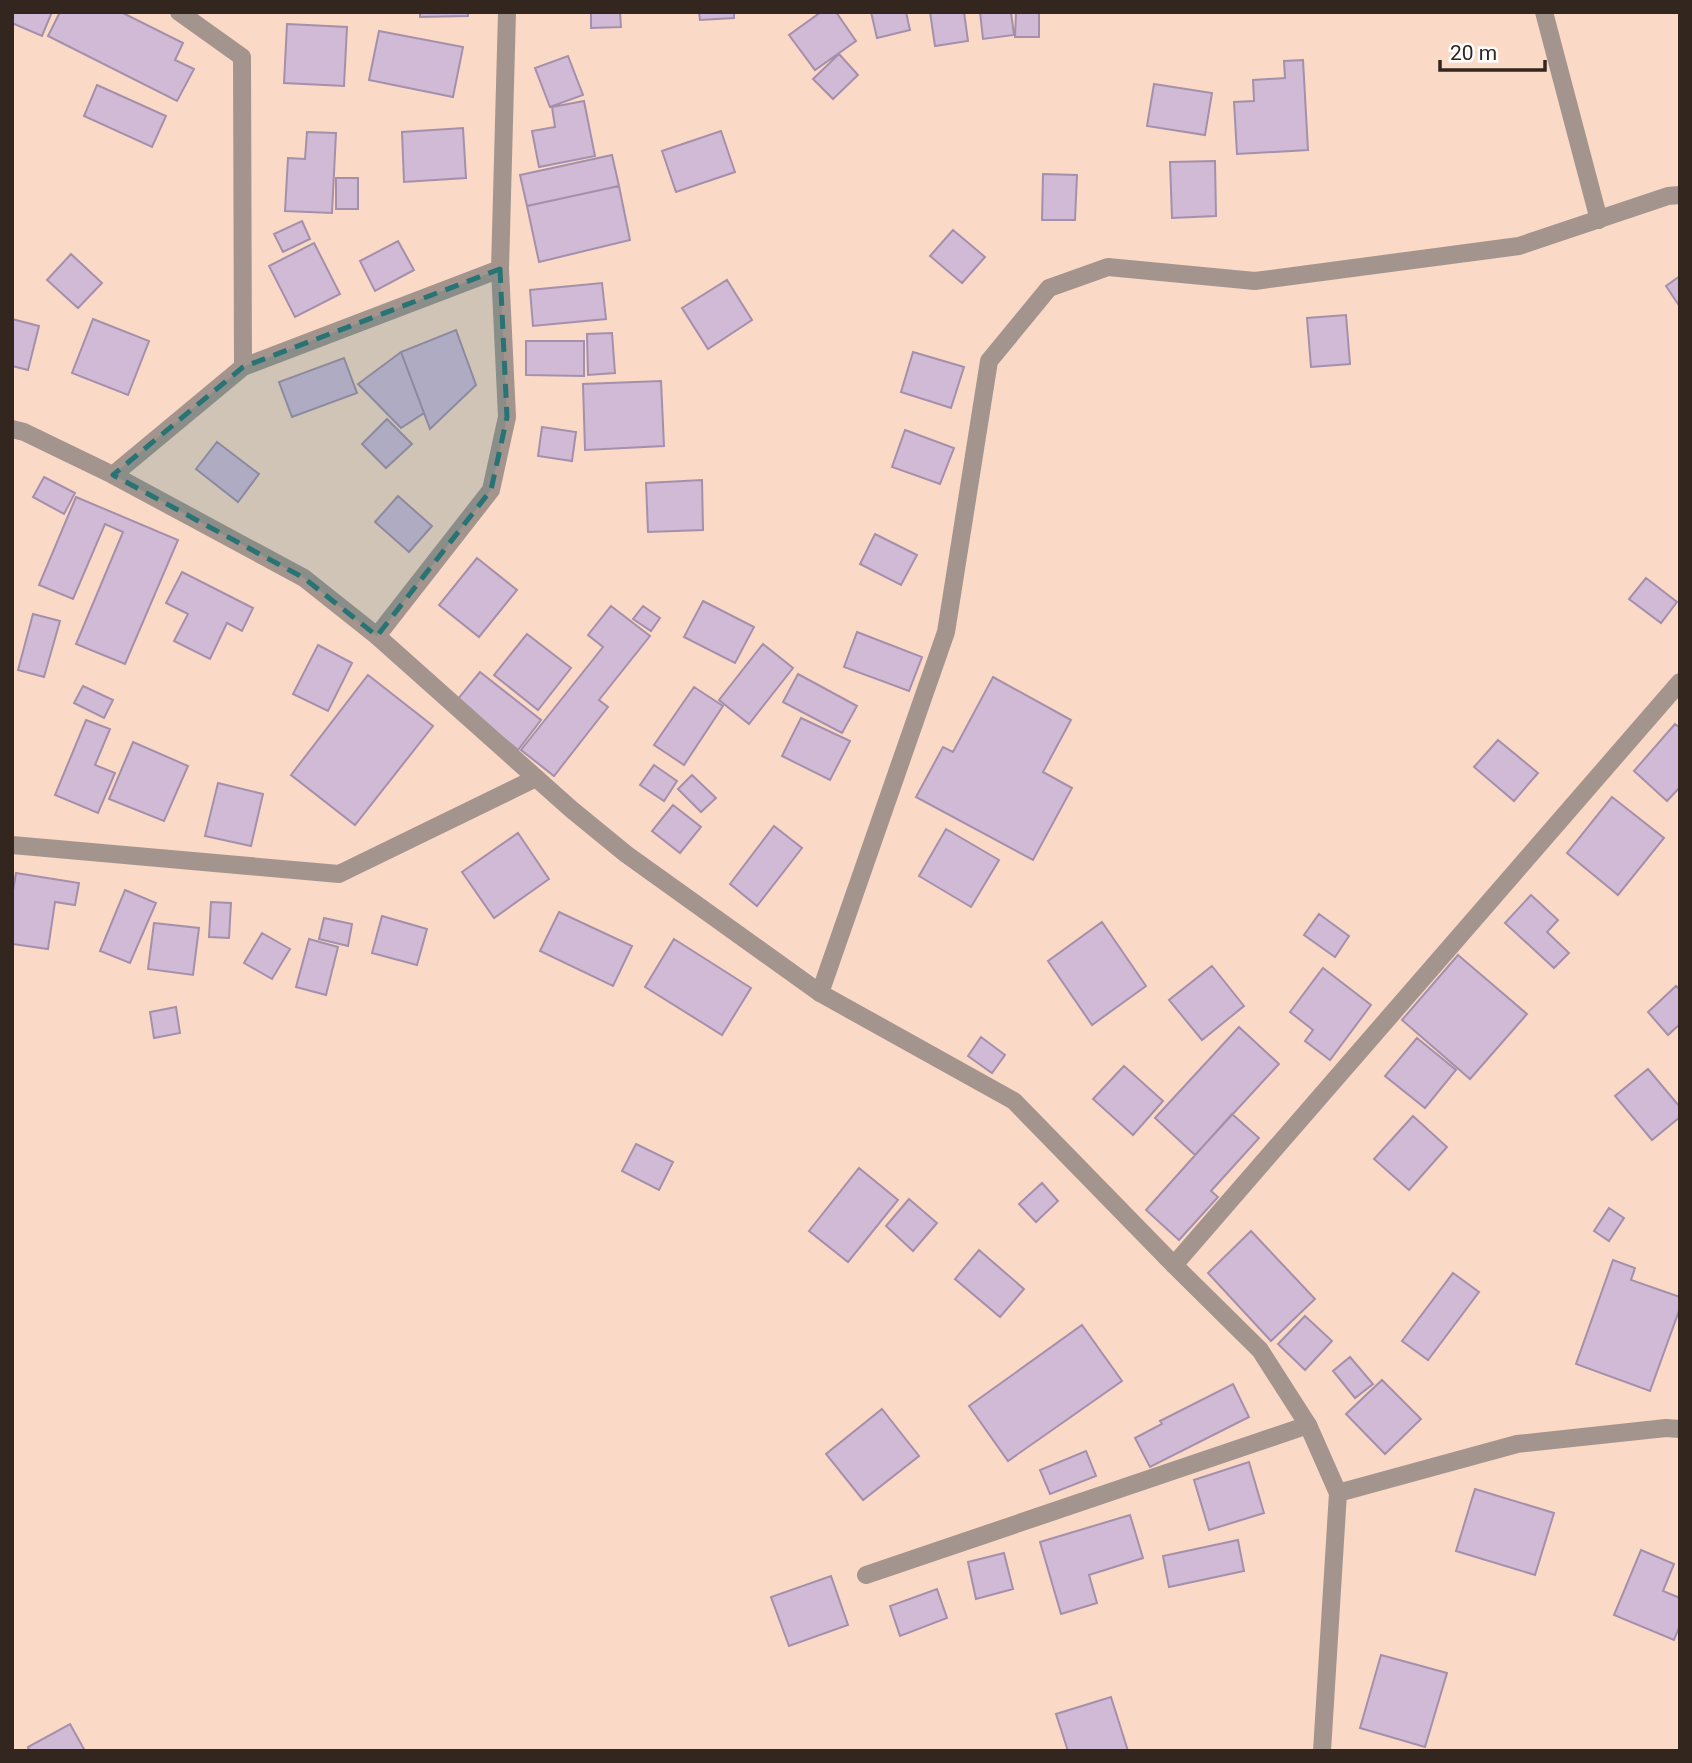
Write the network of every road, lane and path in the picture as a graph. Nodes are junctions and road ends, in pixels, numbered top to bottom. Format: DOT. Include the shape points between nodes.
graph roads {
  1 [pos="178,12"];
  2 [pos="507,12"];
  3 [pos="1544,12"];
  4 [pos="1680,195"];
  5 [pos="1599,219"];
  6 [pos="499,269"];
  7 [pos="243,367"];
  8 [pos="12,429"];
  9 [pos="113,475"];
  10 [pos="377,636"];
  11 [pos="1680,682"];
  12 [pos="536,778"];
  13 [pos="12,845"];
  14 [pos="820,993"];
  15 [pos="1174,1265"];
  16 [pos="1308,1425"];
  17 [pos="1680,1429"];
  18 [pos="1338,1493"];
  19 [pos="866,1576"];
  20 [pos="1322,1751"];
  1 -- 7 [label="street" via="242,57"];
  2 -- 6 [label="street"];
  3 -- 5 [label="street"];
  4 -- 5 [label="street"];
  5 -- 14 [label="street" via="1519,246 1255,281 1108,267 1049,288 989,361 946,632"];
  6 -- 7 [label="street"];
  6 -- 10 [label="street" via="507,417 491,491"];
  7 -- 9 [label="street"];
  8 -- 9 [label="street"];
  9 -- 10 [label="street" via="304,578"];
  10 -- 12 [label="street"];
  11 -- 15 [label="street"];
  12 -- 13 [label="street" via="339,874"];
  12 -- 14 [label="street" via="626,855"];
  14 -- 15 [label="street" via="1014,1101"];
  15 -- 16 [label="street" via="1260,1350"];
  16 -- 18 [label="street"];
  16 -- 19 [label="street"];
  17 -- 18 [label="street" via="1517,1444"];
  18 -- 20 [label="street"];
}
